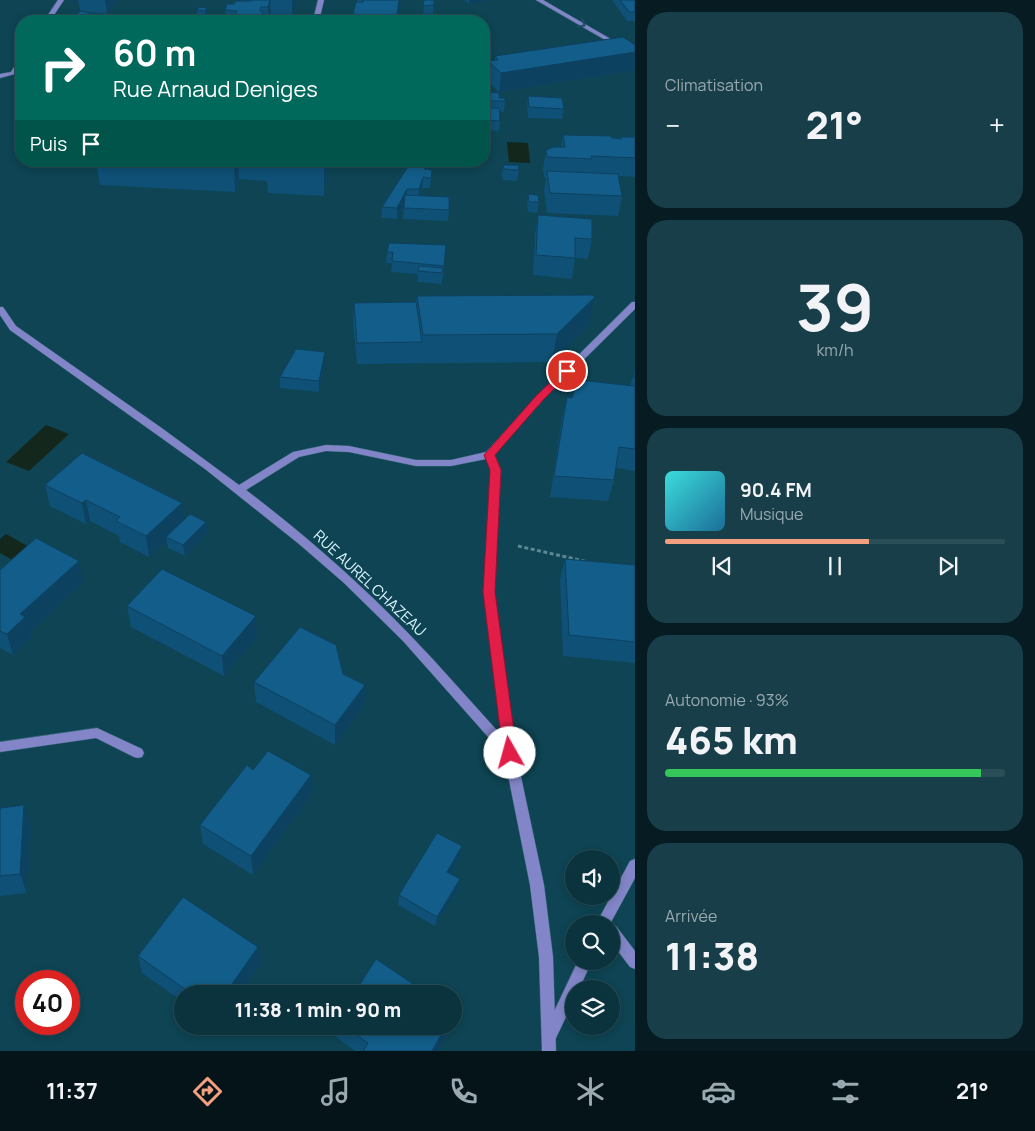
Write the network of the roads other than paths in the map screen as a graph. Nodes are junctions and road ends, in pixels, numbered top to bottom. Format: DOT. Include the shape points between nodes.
graph roads {
  1 [pos="61,0"];
  2 [pos="321,0"];
  3 [pos="539,0"];
  4 [pos="51,15"];
  5 [pos="317,15"];
  6 [pos="635,55"];
  7 [pos="15,70"];
  8 [pos="0,76"];
  9 [pos="635,304"];
  10 [pos="0,309"];
  11 [pos="489,455"];
  12 [pos="240,490"];
  13 [pos="0,747"];
  14 [pos="138,753"];
  15 [pos="510,753"];
  16 [pos="635,866"];
  17 [pos="611,915"];
  18 [pos="620,943"];
  19 [pos="635,962"];
  20 [pos="581,970"];
  21 [pos="550,1035"];
  22 [pos="549,1051"];
  1 -- 4 [label="street"];
  2 -- 5 [label="street"];
  3 -- 6 [label="street, one-way"];
  7 -- 8 [label="street"];
  9 -- 11 [label="street" via="540,398"];
  10 -- 12 [label="street, RUE AUREL CHAZEAU" via="13,328"];
  11 -- 12 [label="street" via="451,463 416,463 349,449 326,448 296,454"];
  11 -- 15 [label="street" via="496,470 489,592"];
  12 -- 15 [label="street, RUE AUREL CHAZEAU" via="391,621"];
  13 -- 14 [label="street" via="97,733"];
  15 -- 21 [label="street" via="537,885 546,956"];
  16 -- 17 [label="street"];
  18 -- 19 [label="street"];
  20 -- 21 [label="street"];
  21 -- 22 [label="street"];
}
